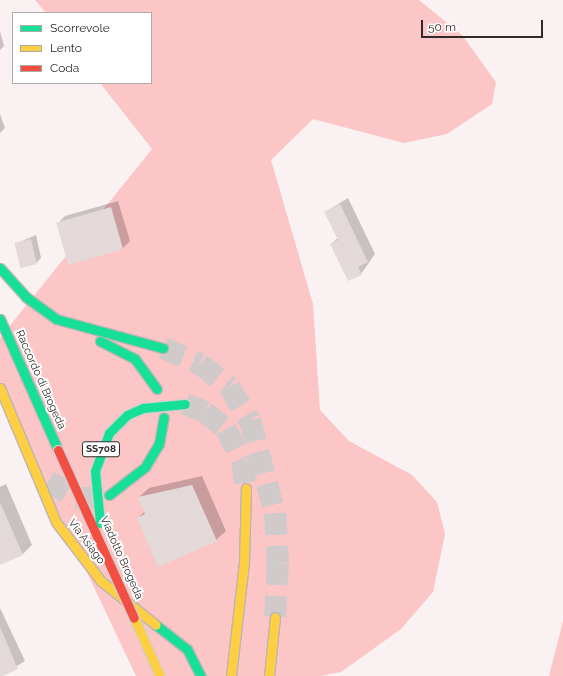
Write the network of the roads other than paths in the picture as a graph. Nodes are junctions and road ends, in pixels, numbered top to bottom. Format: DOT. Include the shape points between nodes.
graph roads {
  1 [pos="0,268"];
  2 [pos="0,319"];
  3 [pos="56,319"];
  4 [pos="163,348"];
  5 [pos="0,388"];
  6 [pos="157,389"];
  7 [pos="185,404"];
  8 [pos="164,417"];
  9 [pos="58,450"];
  10 [pos="27,455"];
  11 [pos="48,481"];
  12 [pos="246,488"];
  13 [pos="109,495"];
  14 [pos="105,552"];
  15 [pos="275,617"];
  16 [pos="160,676"];
  17 [pos="201,676"];
  18 [pos="231,676"];
  19 [pos="269,676"];
  1 -- 3 [label="street" via="26,297"];
  2 -- 9 [label="street, Raccordo di Brogeda / SS708"];
  3 -- 4 [label="street"];
  3 -- 6 [label="street" via="135,359"];
  5 -- 10 [label="street, Via Asiago"];
  7 -- 14 [label="street, SS708, bridge" via="157,404 135,411 114,426 102,446 94,488"];
  8 -- 13 [label="street" via="159,444 145,467 125,486"];
  9 -- 14 [label="street, Viadotto Brogeda / SS708, bridge"];
  10 -- 11 [label="street"];
  10 -- 17 [label="street, Via Asiago" via="56,522 85,562 101,581 187,649"];
  12 -- 18 [label="street" via="244,562"];
  14 -- 16 [label="street, Viadotto Brogeda / SS708, bridge"];
  15 -- 19 [label="street"];
}
